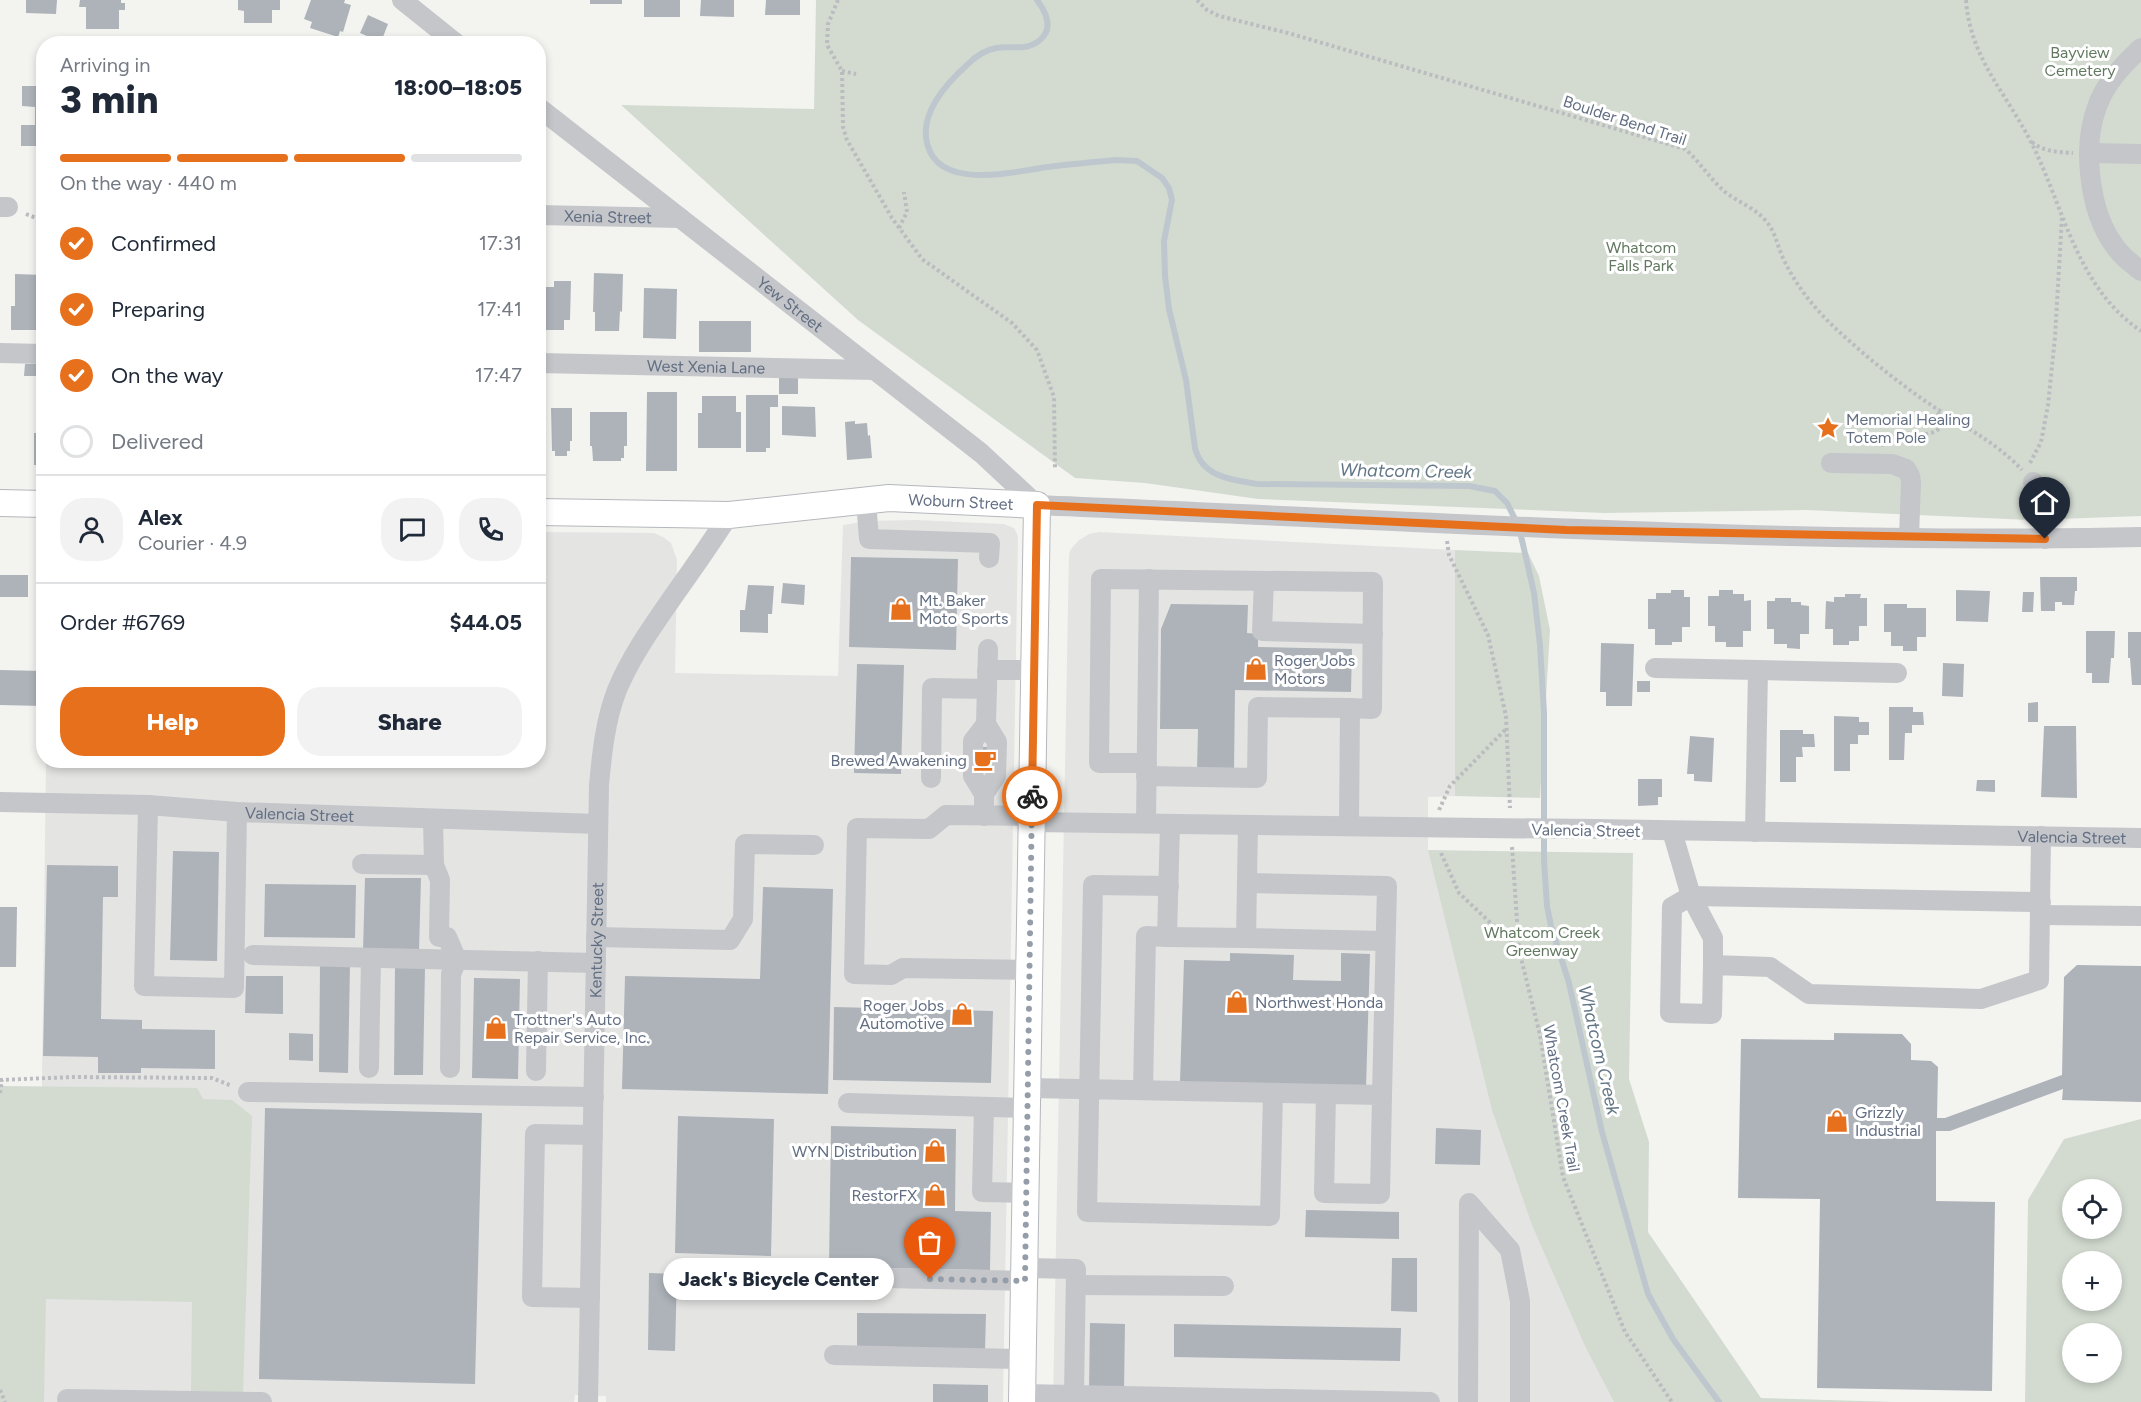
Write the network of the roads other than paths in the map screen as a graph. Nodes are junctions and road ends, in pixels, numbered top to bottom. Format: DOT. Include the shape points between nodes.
graph roads {
  1 [pos="402,0"];
  2 [pos="447,36"];
  3 [pos="2141,48"];
  4 [pos="546,113"];
  5 [pos="2089,153"];
  6 [pos="2141,154"];
  7 [pos="546,215"];
  8 [pos="680,218"];
  9 [pos="2141,271"];
  10 [pos="0,353"];
  11 [pos="36,354"];
  12 [pos="546,363"];
  13 [pos="874,370"];
  14 [pos="1831,464"];
  15 [pos="2033,482"];
  16 [pos="866,501"];
  17 [pos="0,503"];
  18 [pos="36,504"];
  19 [pos="1037,505"];
  20 [pos="546,512"];
  21 [pos="729,515"];
  22 [pos="1909,537"];
  23 [pos="2141,537"];
  24 [pos="2045,539"];
  25 [pos="989,558"];
  26 [pos="1149,579"];
  27 [pos="1264,581"];
  28 [pos="1372,634"];
  29 [pos="988,649"];
  30 [pos="1655,668"];
  31 [pos="1035,670"];
  32 [pos="1758,670"];
  33 [pos="1897,673"];
  34 [pos="987,679"];
  35 [pos="1350,708"];
  36 [pos="1146,770"];
  37 [pos="931,778"];
  38 [pos="0,802"];
  39 [pos="148,805"];
  40 [pos="237,812"];
  41 [pos="984,816"];
  42 [pos="434,819"];
  43 [pos="1032,819"];
  44 [pos="1146,823"];
  45 [pos="598,824"];
  46 [pos="1170,824"];
  47 [pos="1248,825"];
  48 [pos="1348,826"];
  49 [pos="1672,831"];
  50 [pos="1755,832"];
  51 [pos="2041,836"];
  52 [pos="2141,838"];
  53 [pos="814,845"];
  54 [pos="362,864"];
  55 [pos="434,865"];
  56 [pos="1247,883"];
  57 [pos="1169,886"];
  58 [pos="1691,896"];
  59 [pos="2040,909"];
  60 [pos="2141,916"];
  61 [pos="597,937"];
  62 [pos="1167,937"];
  63 [pos="1246,938"];
  64 [pos="1385,941"];
  65 [pos="253,955"];
  66 [pos="371,958"];
  67 [pos="457,960"];
  68 [pos="538,961"];
  69 [pos="596,963"];
  70 [pos="1713,965"];
  71 [pos="1029,970"];
  72 [pos="369,1068"];
  73 [pos="450,1068"];
  74 [pos="536,1071"];
  75 [pos="1089,1089"];
  76 [pos="1143,1090"];
  77 [pos="248,1092"];
  78 [pos="1273,1093"];
  79 [pos="1326,1094"];
  80 [pos="1382,1095"];
  81 [pos="594,1097"];
  82 [pos="1028,1098"];
  83 [pos="848,1103"];
  84 [pos="984,1107"];
  85 [pos="593,1136"];
  86 [pos="1026,1193"];
  87 [pos="1025,1274"];
  88 [pos="838,1277"];
  89 [pos="1076,1285"];
  90 [pos="1224,1286"];
  91 [pos="590,1298"];
  92 [pos="834,1355"];
  93 [pos="1023,1359"];
  94 [pos="1074,1395"];
  95 [pos="1023,1398"];
  96 [pos="67,1399"];
  97 [pos="1234,1400"];
  98 [pos="1414,1401"];
  99 [pos="262,1402"];
  100 [pos="588,1402"];
  101 [pos="1430,1402"];
  102 [pos="1468,1402"];
  103 [pos="1520,1402"];
  1 -- 2 [label="street"];
  3 -- 5 [label="street" via="2115,74 2097,105"];
  4 -- 8 [label="street, Yew Street"];
  5 -- 6 [label="street"];
  5 -- 9 [label="street" via="2094,194 2104,229 2114,246"];
  7 -- 8 [label="street, Xenia Street"];
  8 -- 13 [label="street, Yew Street"];
  10 -- 11 [label="street"];
  12 -- 13 [label="street, West Xenia Lane"];
  13 -- 19 [label="street, Yew Street" via="981,453"];
  14 -- 22 [label="street" via="1902,466 1910,476"];
  15 -- 24 [label="street" via="2045,491"];
  16 -- 19 [label="main road, Woburn Street" via="889,498"];
  16 -- 21 [label="main road, Woburn Street"];
  16 -- 25 [label="street" via="869,539 990,543"];
  17 -- 18 [label="main road"];
  19 -- 22 [label="street, Woburn Street" via="1566,530"];
  19 -- 31 [label="main road"];
  20 -- 21 [label="main road, Woburn Street"];
  21 -- 45 [label="street, Kentucky Street" via="648,633 617,691 602,752"];
  22 -- 24 [label="street, Woburn Street"];
  23 -- 24 [label="street, Woburn Street"];
  26 -- 27 [label="street"];
  26 -- 36 [label="street"];
  26 -- 36 [label="street" via="1101,579 1099,705 1099,763"];
  27 -- 28 [label="street" via="1262,631"];
  27 -- 28 [label="street" via="1373,582"];
  28 -- 35 [label="street" via="1372,709"];
  29 -- 34 [label="street"];
  30 -- 32 [label="street"];
  31 -- 34 [label="street"];
  31 -- 43 [label="main road"];
  32 -- 33 [label="street"];
  32 -- 50 [label="street"];
  34 -- 37 [label="street" via="932,688"];
  34 -- 41 [label="street" via="986,724 973,741 973,776 984,794"];
  35 -- 36 [label="street" via="1258,707 1257,778"];
  35 -- 48 [label="street"];
  36 -- 44 [label="street"];
  38 -- 39 [label="street, Valencia Street"];
  39 -- 40 [label="street, Valencia Street"];
  39 -- 40 [label="street" via="144,986 234,988"];
  40 -- 42 [label="street, Valencia Street"];
  41 -- 43 [label="street, Valencia Street"];
  41 -- 71 [label="street, Valencia Street" via="946,815 929,829 857,828 854,974 891,975 903,968"];
  42 -- 45 [label="street, Valencia Street"];
  42 -- 55 [label="street"];
  43 -- 44 [label="street, Valencia Street"];
  43 -- 71 [label="main road"];
  44 -- 46 [label="street, Valencia Street"];
  45 -- 61 [label="street, Kentucky Street"];
  46 -- 47 [label="street, Valencia Street"];
  46 -- 57 [label="street"];
  47 -- 48 [label="street, Valencia Street"];
  47 -- 56 [label="street"];
  48 -- 49 [label="street, Valencia Street, bridge"];
  49 -- 50 [label="street, Valencia Street"];
  49 -- 58 [label="street"];
  50 -- 51 [label="street, Valencia Street"];
  51 -- 52 [label="street, Valencia Street"];
  51 -- 59 [label="street"];
  53 -- 61 [label="street" via="745,844 743,919 730,940"];
  54 -- 55 [label="street"];
  55 -- 67 [label="street" via="440,880 439,937 447,937"];
  56 -- 63 [label="street"];
  56 -- 64 [label="street" via="1387,886"];
  57 -- 62 [label="street"];
  57 -- 75 [label="street" via="1093,885"];
  58 -- 59 [label="street"];
  58 -- 70 [label="street" via="1713,938"];
  58 -- 70 [label="street" via="1672,907 1670,1013 1712,1014"];
  59 -- 60 [label="street"];
  59 -- 70 [label="street" via="2039,980 1981,999 1809,994 1770,967"];
  61 -- 69 [label="street, Kentucky Street"];
  62 -- 63 [label="street"];
  62 -- 76 [label="street" via="1146,936"];
  63 -- 64 [label="street"];
  64 -- 80 [label="street"];
  65 -- 66 [label="street"];
  66 -- 67 [label="street"];
  66 -- 72 [label="street"];
  67 -- 68 [label="street"];
  67 -- 73 [label="street" via="452,974"];
  68 -- 69 [label="street"];
  68 -- 74 [label="street"];
  69 -- 81 [label="street, Kentucky Street"];
  71 -- 82 [label="main road"];
  75 -- 76 [label="street"];
  75 -- 78 [label="street" via="1086,1212 1270,1216"];
  75 -- 82 [label="street"];
  76 -- 78 [label="street"];
  77 -- 81 [label="street"];
  78 -- 79 [label="street"];
  79 -- 80 [label="street"];
  79 -- 80 [label="street" via="1324,1192 1380,1194"];
  81 -- 85 [label="street, Kentucky Street"];
  82 -- 84 [label="street"];
  82 -- 86 [label="main road"];
  83 -- 84 [label="street"];
  84 -- 86 [label="street" via="982,1192"];
  85 -- 91 [label="street, Kentucky Street"];
  85 -- 91 [label="street" via="535,1134 532,1297"];
  86 -- 87 [label="main road"];
  87 -- 88 [label="street"];
  87 -- 89 [label="street" via="1076,1269"];
  87 -- 93 [label="main road"];
  89 -- 90 [label="street"];
  89 -- 94 [label="street"];
  91 -- 100 [label="street, Kentucky Street"];
  92 -- 93 [label="street"];
  93 -- 95 [label="main road"];
  94 -- 95 [label="street"];
  94 -- 97 [label="street"];
  96 -- 99 [label="street"];
  97 -- 98 [label="street"];
  98 -- 101 [label="street"];
  102 -- 103 [label="street" via="1469,1203 1510,1250 1520,1300"];
}
